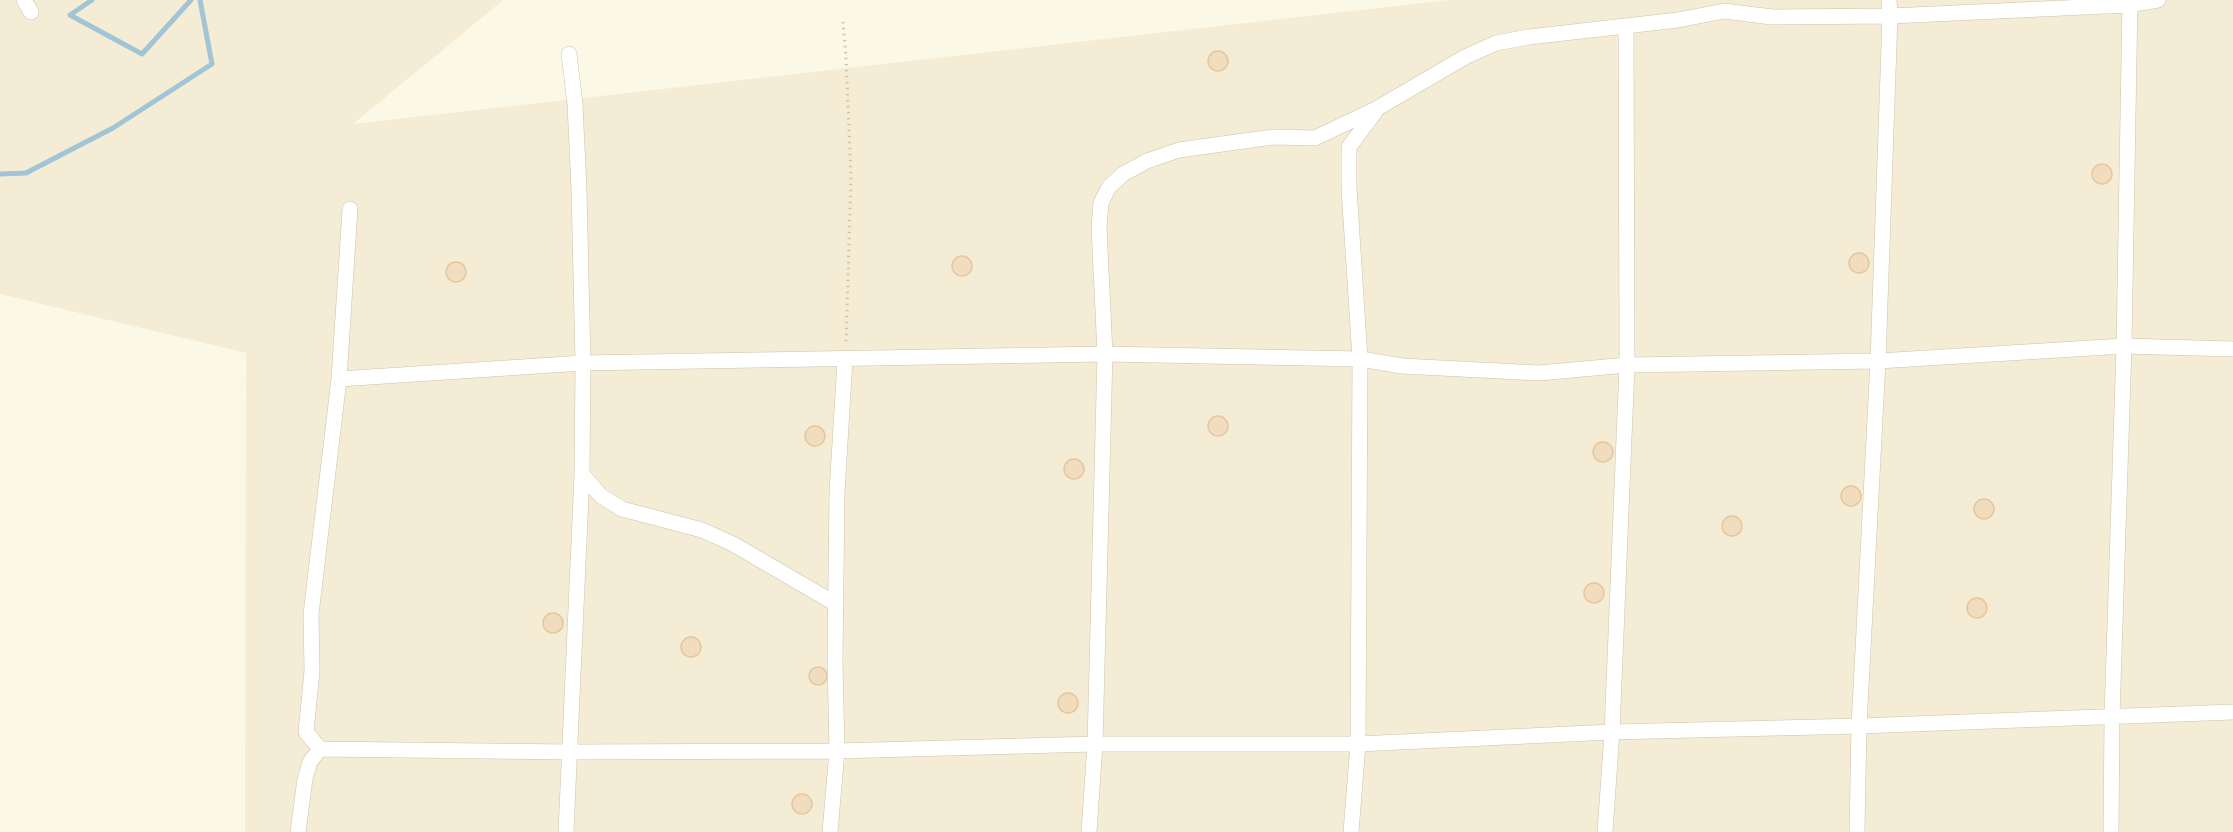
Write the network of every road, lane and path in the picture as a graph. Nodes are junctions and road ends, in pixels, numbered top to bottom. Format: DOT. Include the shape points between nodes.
graph roads {
  1 [pos="1889,0"];
  2 [pos="2158,0"];
  3 [pos="2129,3"];
  4 [pos="1890,16"];
  5 [pos="843,22"];
  6 [pos="1626,27"];
  7 [pos="568,54"];
  8 [pos="1376,109"];
  9 [pos="350,209"];
  10 [pos="2124,346"];
  11 [pos="2233,349"];
  12 [pos="1105,354"];
  13 [pos="1360,359"];
  14 [pos="845,360"];
  15 [pos="1878,361"];
  16 [pos="583,363"];
  17 [pos="1627,365"];
  18 [pos="339,379"];
  19 [pos="582,474"];
  20 [pos="836,604"];
  21 [pos="2233,712"];
  22 [pos="2112,716"];
  23 [pos="1859,726"];
  24 [pos="1612,732"];
  25 [pos="1095,744"];
  26 [pos="1358,744"];
  27 [pos="320,749"];
  28 [pos="837,751"];
  29 [pos="570,752"];
  30 [pos="298,832"];
  31 [pos="566,832"];
  32 [pos="830,832"];
  33 [pos="1089,832"];
  34 [pos="1351,832"];
  35 [pos="1605,832"];
  36 [pos="1857,832"];
  37 [pos="2111,832"];
  1 -- 4 [label="street"];
  2 -- 3 [label="street"];
  3 -- 4 [label="street"];
  3 -- 10 [label="street"];
  4 -- 6 [label="street" via="1772,17 1724,11"];
  4 -- 15 [label="street"];
  5 -- 14 [label="path" via="851,177"];
  6 -- 8 [label="street" via="1496,44 1465,57"];
  6 -- 17 [label="street"];
  7 -- 16 [label="street" via="575,104"];
  8 -- 12 [label="street" via="1315,138 1273,137 1179,150 1147,161 1108,187 1101,202 1099,227"];
  8 -- 13 [label="street" via="1349,147"];
  9 -- 18 [label="street"];
  10 -- 11 [label="street"];
  10 -- 15 [label="street"];
  10 -- 22 [label="street"];
  12 -- 13 [label="street"];
  12 -- 14 [label="street"];
  12 -- 25 [label="street"];
  13 -- 17 [label="street" via="1402,366 1539,373"];
  13 -- 26 [label="street"];
  14 -- 16 [label="street"];
  14 -- 20 [label="street" via="837,492"];
  15 -- 17 [label="street"];
  15 -- 23 [label="street"];
  16 -- 18 [label="street"];
  16 -- 19 [label="street"];
  17 -- 24 [label="street"];
  18 -- 27 [label="street" via="311,614 312,671 306,732"];
  19 -- 20 [label="street" via="602,496 622,509 702,530"];
  19 -- 29 [label="street"];
  20 -- 28 [label="street"];
  21 -- 22 [label="street"];
  22 -- 23 [label="street"];
  22 -- 37 [label="street"];
  23 -- 24 [label="street"];
  23 -- 36 [label="street"];
  24 -- 26 [label="street"];
  24 -- 35 [label="street"];
  25 -- 26 [label="street"];
  25 -- 28 [label="street"];
  25 -- 33 [label="street"];
  26 -- 34 [label="street"];
  27 -- 29 [label="street"];
  27 -- 30 [label="street" via="310,762 305,779"];
  28 -- 29 [label="street"];
  28 -- 32 [label="street"];
  29 -- 31 [label="street"];
}
